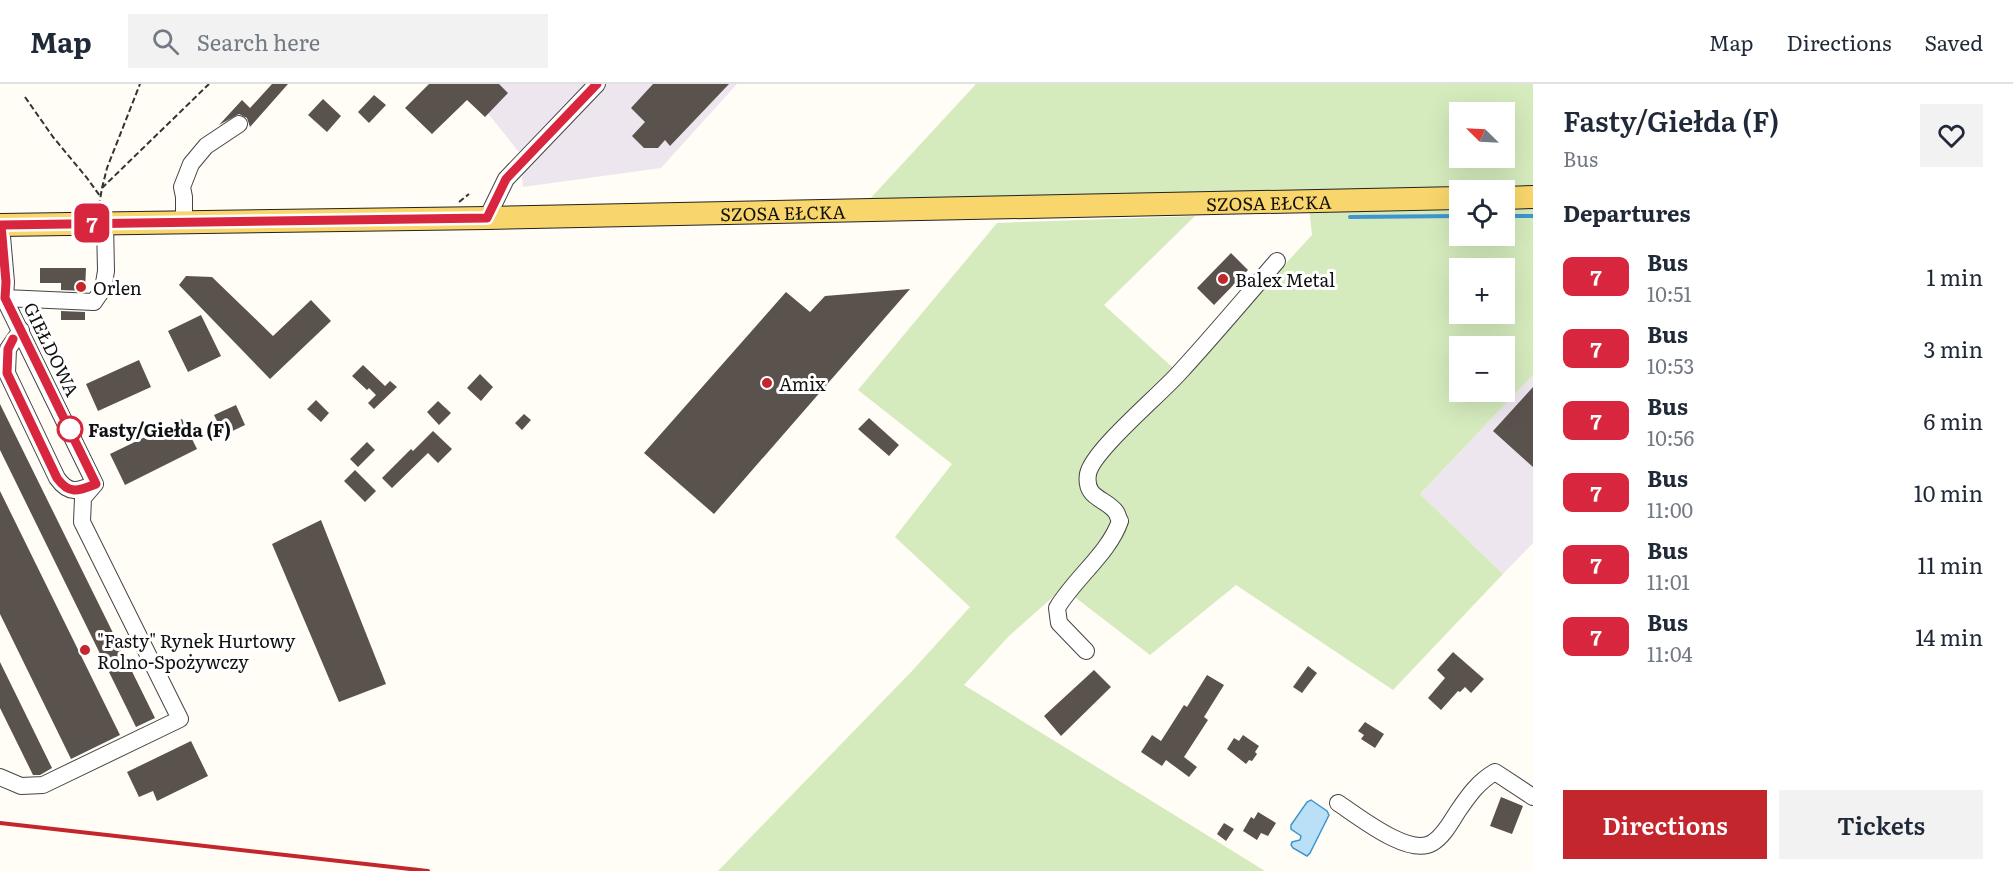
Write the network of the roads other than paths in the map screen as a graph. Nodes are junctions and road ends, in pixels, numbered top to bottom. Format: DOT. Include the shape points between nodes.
graph roads {
  1 [pos="597,84"];
  2 [pos="239,124"];
  3 [pos="1533,197"];
  4 [pos="1449,198"];
  5 [pos="1515,198"];
  6 [pos="487,218"];
  7 [pos="184,222"];
  8 [pos="101,223"];
  9 [pos="1,225"];
  10 [pos="1277,261"];
  11 [pos="3,294"];
  12 [pos="21,330"];
  13 [pos="0,341"];
  14 [pos="96,484"];
  15 [pos="1086,651"];
  16 [pos="0,777"];
  17 [pos="1533,797"];
  18 [pos="1338,803"];
  1 -- 6 [label="street" via="506,179"];
  2 -- 7 [label="street" via="206,146 191,164 182,187"];
  3 -- 5 [label="main road"];
  4 -- 6 [label="main road, SZOSA EŁCKA"];
  6 -- 7 [label="main road, SZOSA EŁCKA"];
  7 -- 8 [label="main road, SZOSA EŁCKA"];
  8 -- 9 [label="main road, SZOSA EŁCKA"];
  8 -- 11 [label="street" via="106,271 103,290 94,302"];
  9 -- 11 [label="street, GIEŁDOWA" via="6,282"];
  10 -- 15 [label="street" via="1186,366 1092,464 1089,490 1116,511 1119,521 1114,535 1057,608 1059,623"];
  11 -- 12 [label="street, GIEŁDOWA"];
  12 -- 13 [label="street"];
  12 -- 14 [label="street, GIEŁDOWA"];
  12 -- 14 [label="street" via="8,349 7,373 57,478 63,487 73,490"];
  14 -- 16 [label="street" via="83,498 82,522 180,719 43,785 21,786"];
  17 -- 18 [label="street" via="1495,772 1482,779 1433,843 1417,847 1393,838"];
}
